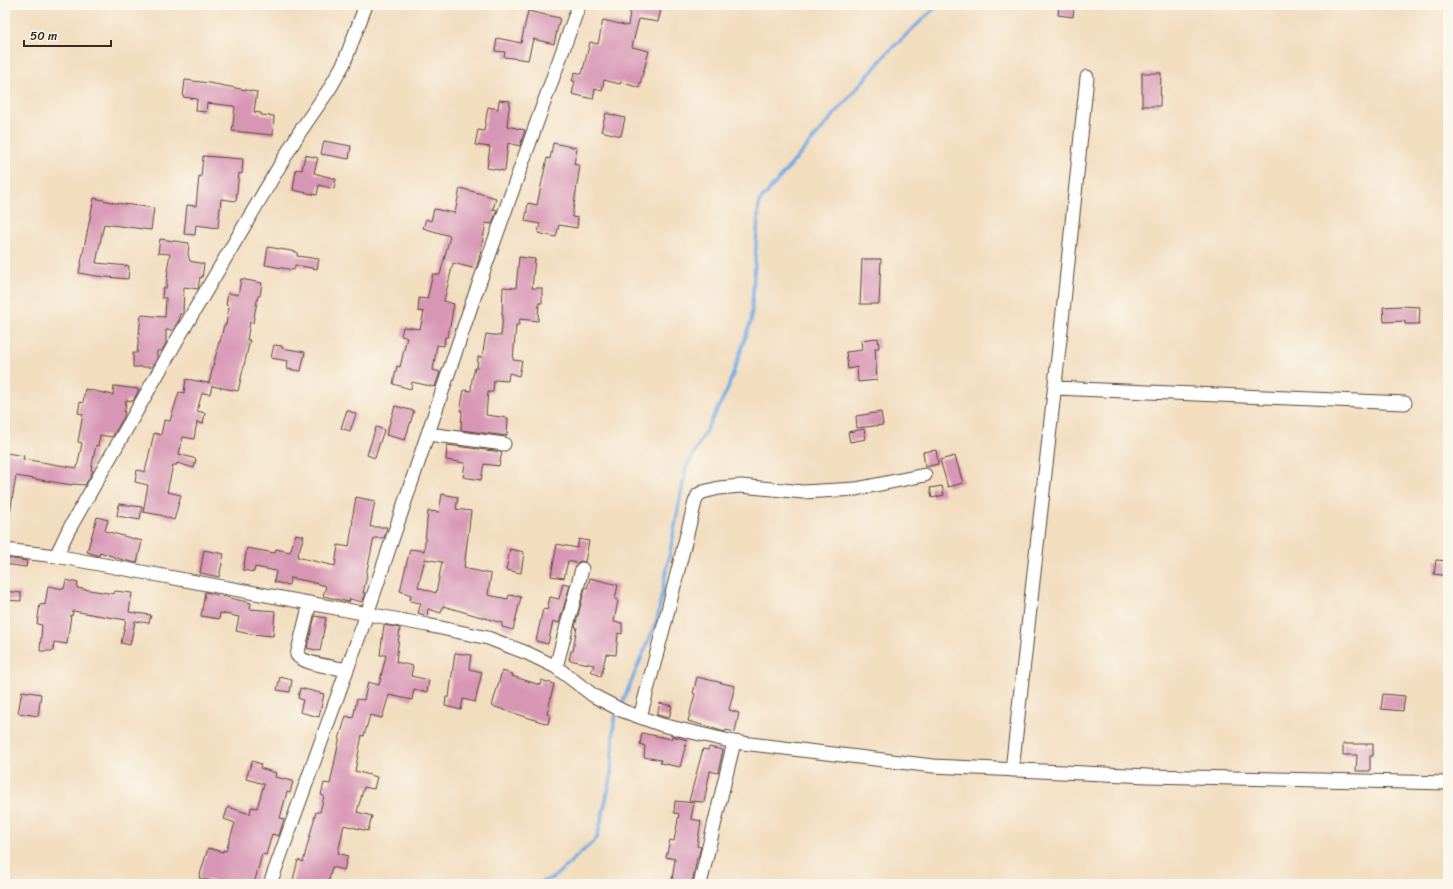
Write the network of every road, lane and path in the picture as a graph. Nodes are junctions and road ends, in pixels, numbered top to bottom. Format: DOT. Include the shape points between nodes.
graph roads {
  1 [pos="366,5"];
  2 [pos="579,5"];
  3 [pos="1087,77"];
  4 [pos="1055,388"];
  5 [pos="1405,403"];
  6 [pos="428,434"];
  7 [pos="504,444"];
  8 [pos="925,475"];
  9 [pos="5,550"];
  10 [pos="56,556"];
  11 [pos="582,569"];
  12 [pos="310,603"];
  13 [pos="367,614"];
  14 [pos="556,667"];
  15 [pos="347,670"];
  16 [pos="640,717"];
  17 [pos="734,742"];
  18 [pos="1012,770"];
  19 [pos="1448,783"];
  20 [pos="270,884"];
  21 [pos="700,884"];
  1 -- 10 [label="street" via="344,63 330,88 299,133 177,340"];
  2 -- 6 [label="street"];
  3 -- 4 [label="street"];
  4 -- 5 [label="street"];
  4 -- 18 [label="street"];
  6 -- 7 [label="street"];
  6 -- 13 [label="street"];
  8 -- 16 [label="street" via="856,489 803,492 741,486 708,489 698,496 694,502"];
  9 -- 10 [label="street"];
  10 -- 12 [label="street"];
  11 -- 14 [label="street"];
  12 -- 13 [label="street"];
  12 -- 15 [label="street" via="298,658"];
  13 -- 14 [label="street" via="488,638"];
  13 -- 15 [label="street"];
  14 -- 16 [label="street" via="594,696"];
  15 -- 20 [label="street"];
  16 -- 17 [label="street" via="662,725"];
  17 -- 18 [label="street" via="933,766"];
  17 -- 21 [label="street"];
  18 -- 19 [label="street"];
}
